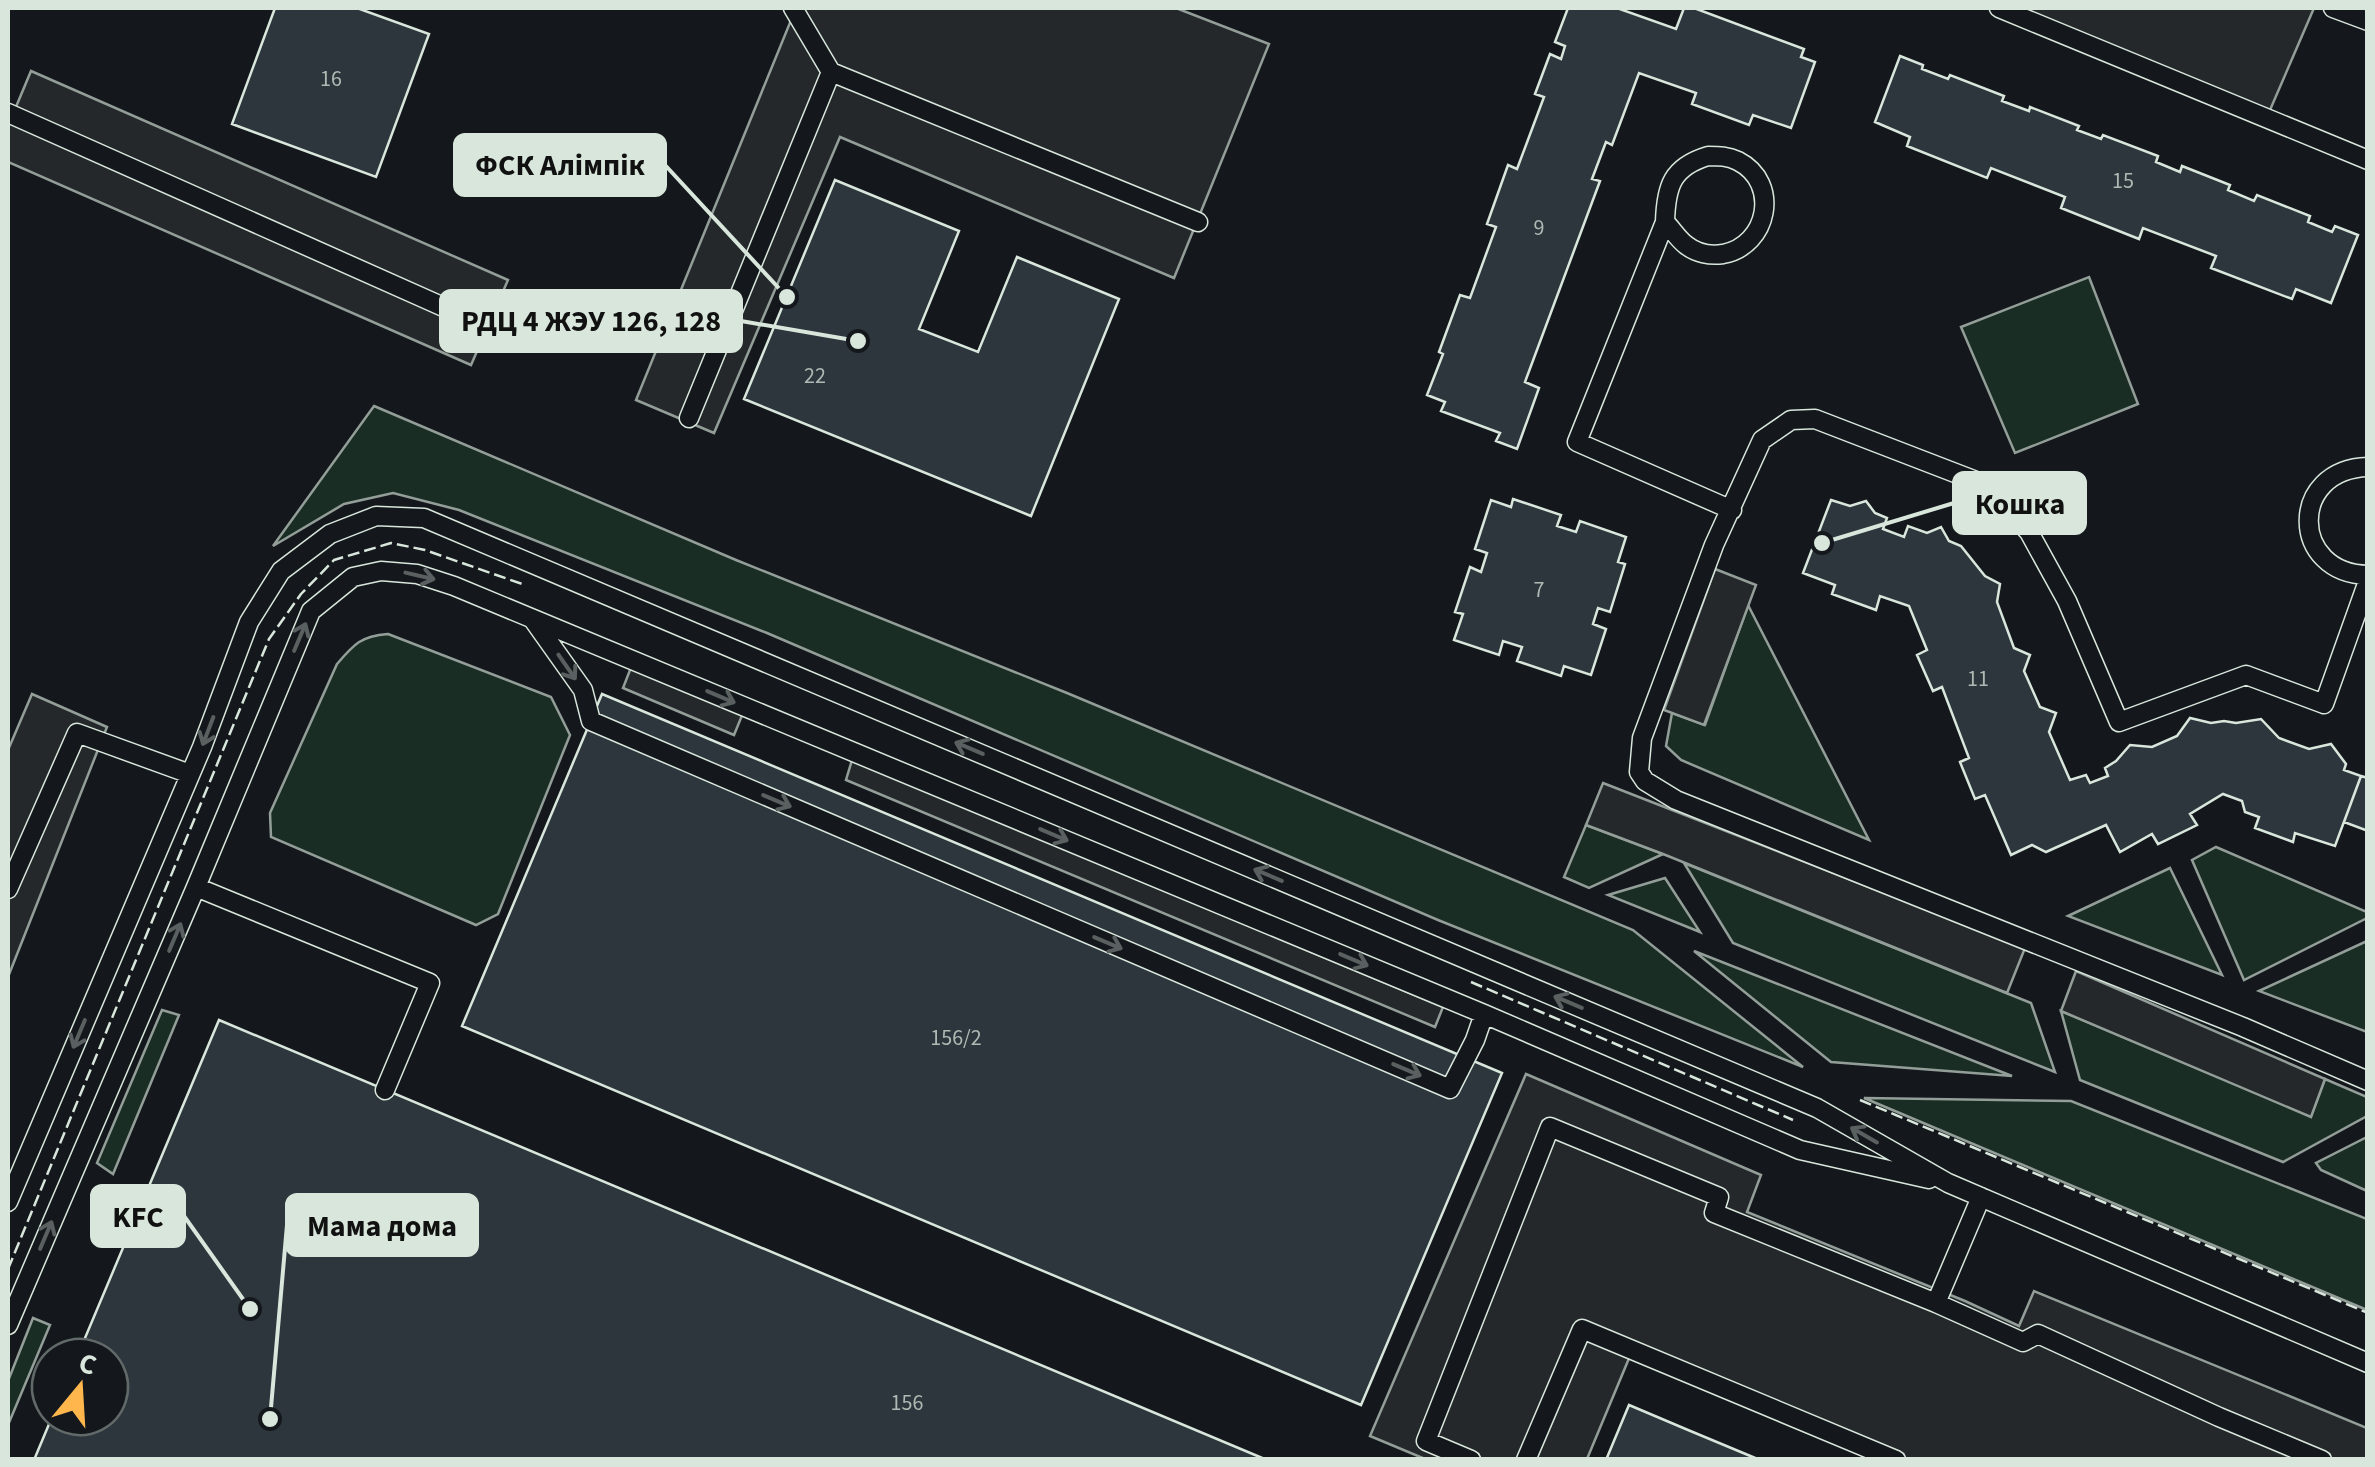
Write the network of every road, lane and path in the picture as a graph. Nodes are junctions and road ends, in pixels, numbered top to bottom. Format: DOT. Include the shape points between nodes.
graph roads {
  1 [pos="793,8"];
  2 [pos="1999,8"];
  3 [pos="2333,8"];
  4 [pos="2368,21"];
  5 [pos="831,72"];
  6 [pos="8,113"];
  7 [pos="2368,160"];
  8 [pos="1198,222"];
  9 [pos="1665,222"];
  10 [pos="457,313"];
  11 [pos="689,418"];
  12 [pos="2368,467"];
  13 [pos="1732,510"];
  14 [pos="2368,578"];
  15 [pos="532,618"];
  16 [pos="190,774"];
  17 [pos="196,887"];
  18 [pos="8,889"];
  19 [pos="1484,1014"];
  20 [pos="2368,1080"];
  21 [pos="385,1090"];
  22 [pos="1948,1183"];
  23 [pos="1981,1197"];
  24 [pos="8,1202"];
  25 [pos="1936,1303"];
  26 [pos="8,1325"];
  27 [pos="2368,1363"];
  28 [pos="1471,1460"];
  29 [pos="1526,1460"];
  30 [pos="1896,1460"];
  31 [pos="2322,1460"];
  1 -- 5 [label="lane"];
  2 -- 7 [label="lane"];
  3 -- 4 [label="lane"];
  5 -- 8 [label="lane"];
  5 -- 11 [label="lane"];
  6 -- 10 [label="lane"];
  9 -- 9 [label="lane" via="1700,252 1731,252 1763,220 1762,188 1741,162 1725,156 1692,161 1670,185"];
  9 -- 13 [label="lane" via="1577,442"];
  12 -- 14 [label="lane" via="2334,474 2320,486 2308,521 2320,555 2334,568"];
  13 -- 14 [label="lane" via="1762,440 1791,420 1816,419 1990,486 2039,549 2119,722 2246,675 2324,704"];
  13 -- 20 [label="lane" via="1642,738 1639,772 1645,780 1676,800"];
  17 -- 15 [label="lane, one-way" via="311,611 330,595 353,578 381,570 418,574"];
  15 -- 19 [label="lane, one-way"];
  15 -- 19 [label="lane, one-way" via="583,690 591,721 1450,1089"];
  16 -- 18 [label="lane" via="77,733"];
  22 -- 16 [label="lane, one-way" via="1817,1108 424,518 376,516 330,534 280,571 248,622"];
  16 -- 24 [label="lane, one-way"];
  17 -- 21 [label="lane" via="430,983"];
  26 -- 17 [label="lane, one-way"];
  19 -- 22 [label="lane" via="1800,1150"];
  22 -- 23 [label="lane"];
  23 -- 25 [label="lane"];
  23 -- 27 [label="lane"];
  25 -- 28 [label="lane" via="1714,1213 1719,1197 1550,1127 1426,1441"];
  25 -- 31 [label="lane" via="2022,1342 2038,1334"];
  29 -- 30 [label="lane" via="1582,1328"];
}
